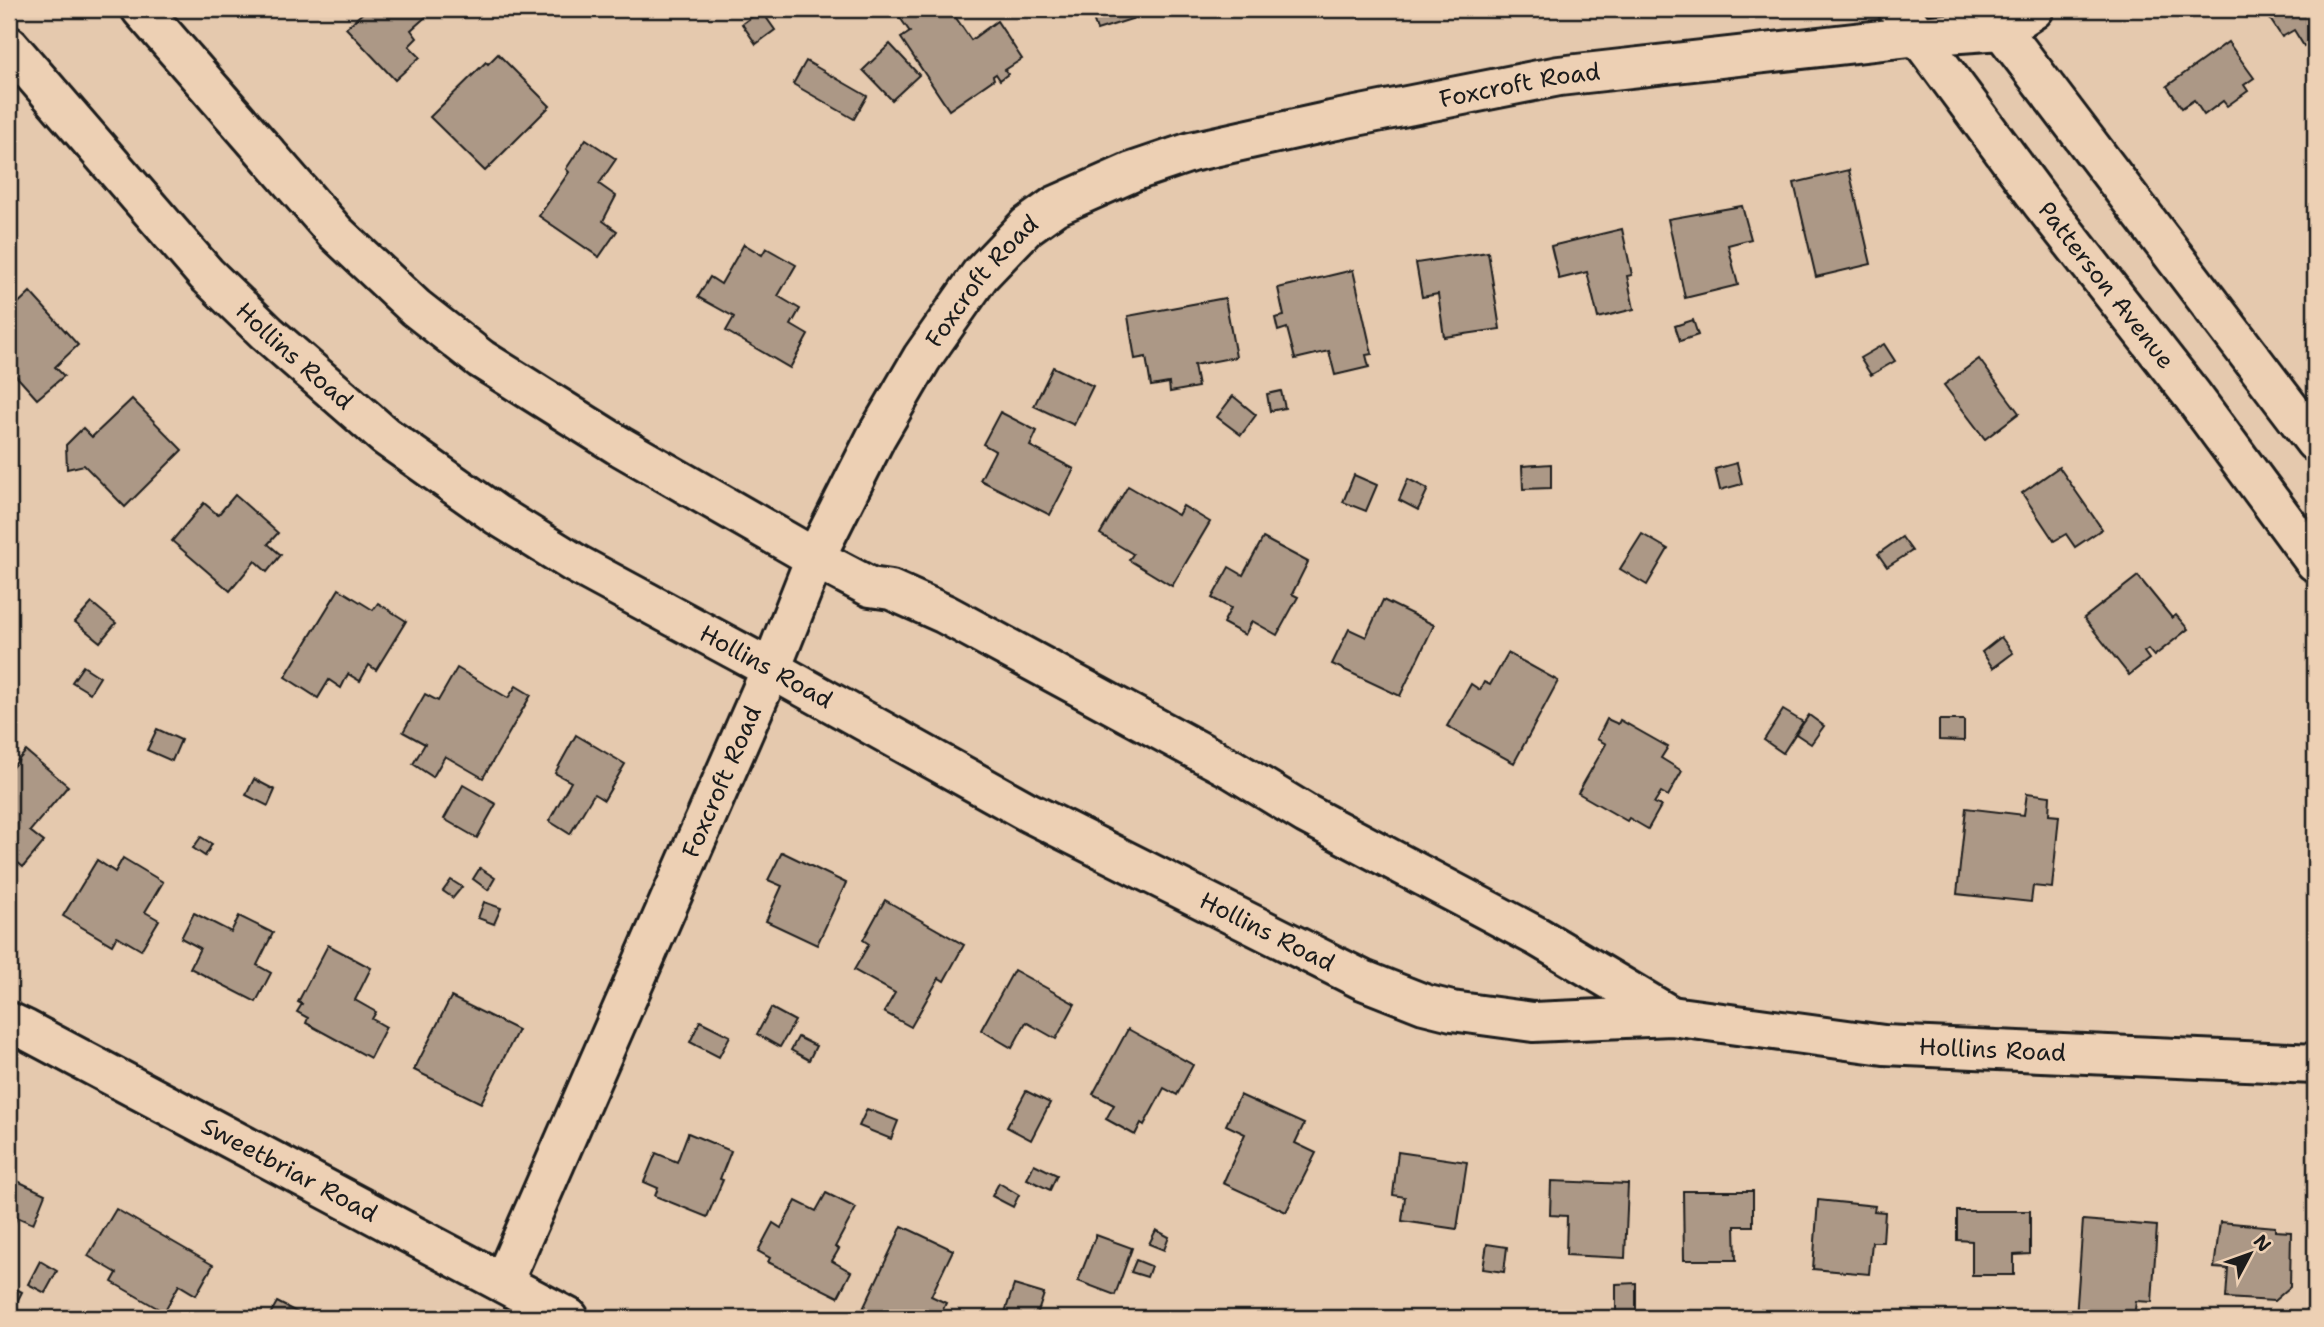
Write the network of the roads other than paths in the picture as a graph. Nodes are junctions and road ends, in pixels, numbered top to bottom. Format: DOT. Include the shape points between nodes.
graph roads {
  1 [pos="141,9"];
  2 [pos="2034,9"];
  3 [pos="1994,19"];
  4 [pos="1908,22"];
  5 [pos="9,46"];
  6 [pos="2315,442"];
  7 [pos="2304,528"];
  8 [pos="815,558"];
  9 [pos="2315,562"];
  10 [pos="771,669"];
  11 [pos="1671,1016"];
  12 [pos="9,1023"];
  13 [pos="2315,1064"];
  14 [pos="503,1282"];
  15 [pos="569,1318"];
  1 -- 8 [label="street, Hollins Road" via="335,232 416,308 481,359 538,395"];
  2 -- 3 [label="street"];
  3 -- 4 [label="street, Foxcroft Road"];
  3 -- 6 [label="street"];
  4 -- 7 [label="street, Patterson Avenue" via="2192,395"];
  4 -- 8 [label="street, Foxcroft Road" via="1559,76 1191,152 1055,206 1027,226 980,275 922,358"];
  5 -- 10 [label="street, Hollins Road" via="206,274 385,436 576,565"];
  7 -- 9 [label="street, Patterson Avenue"];
  8 -- 10 [label="street, Foxcroft Road"];
  8 -- 11 [label="street, Hollins Road" via="870,587 891,590 945,614 1538,937"];
  10 -- 11 [label="street, Hollins Road" via="1028,812 1363,980 1424,1004 1533,1022"];
  10 -- 14 [label="street, Foxcroft Road"];
  11 -- 13 [label="street, Hollins Road" via="1884,1045"];
  12 -- 14 [label="street, Sweetbriar Road"];
  14 -- 15 [label="street, Sweetbriar Road"];
}
